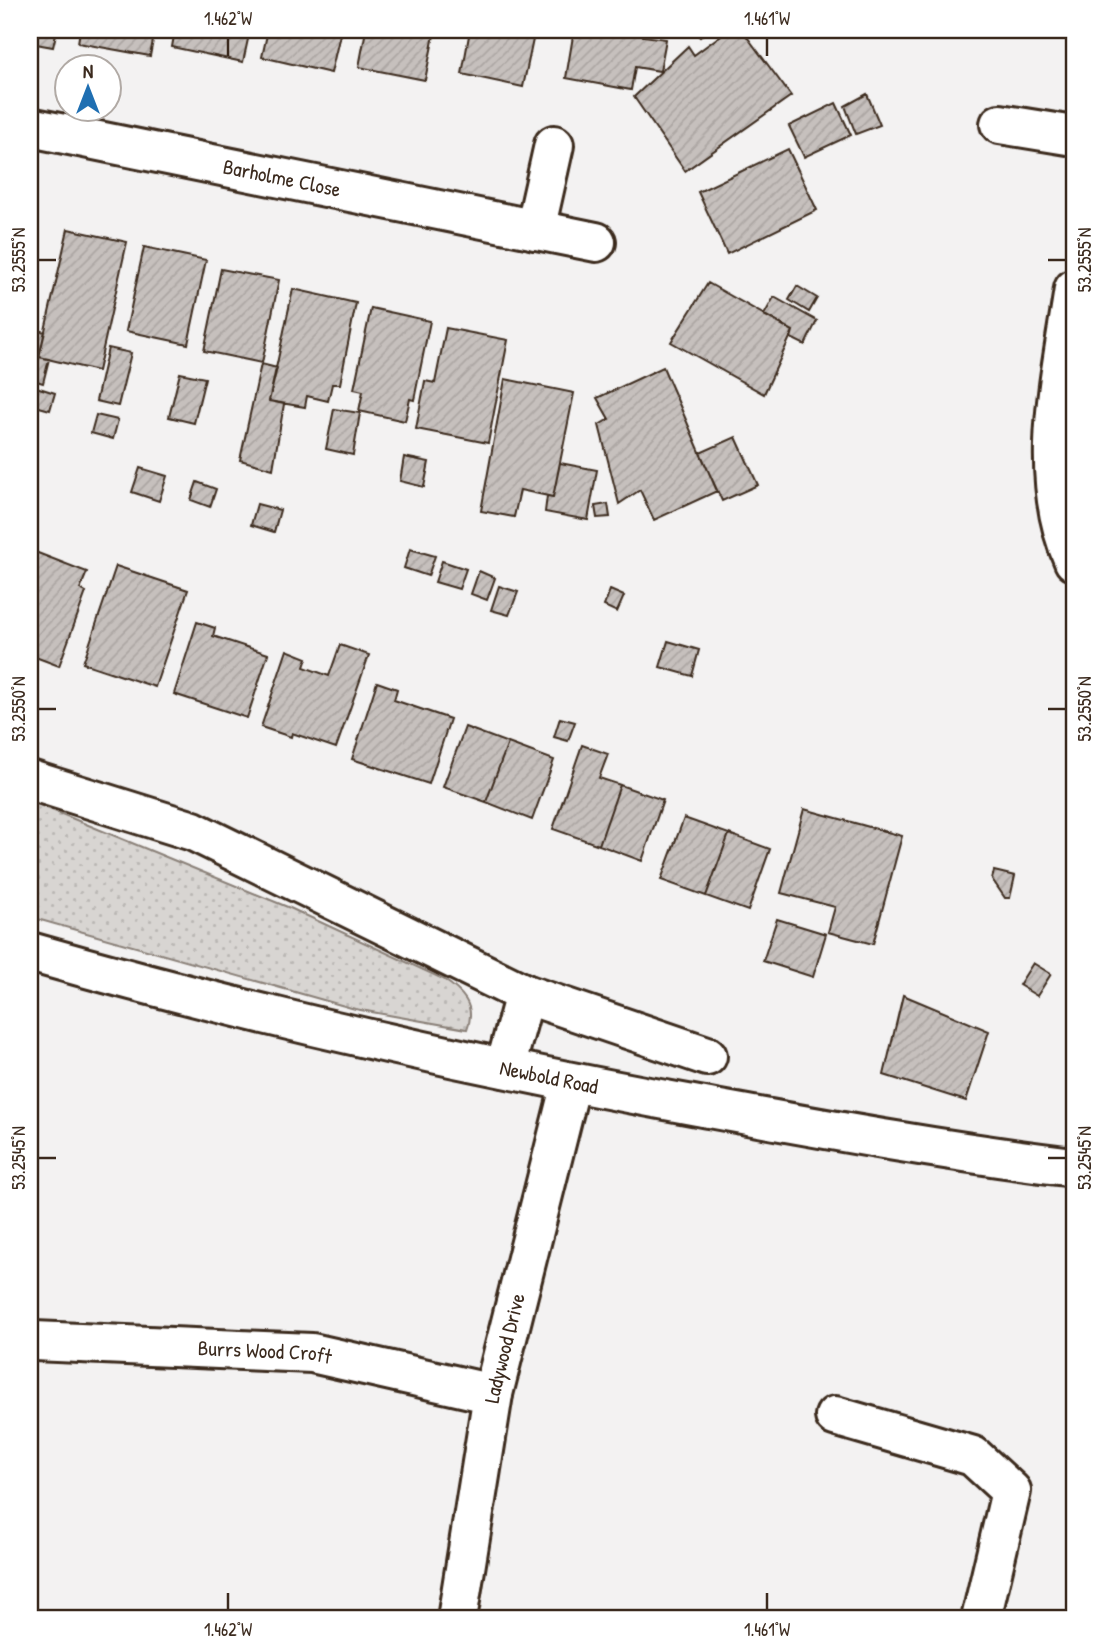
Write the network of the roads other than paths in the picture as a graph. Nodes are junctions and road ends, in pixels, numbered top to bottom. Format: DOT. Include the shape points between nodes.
graph roads {
  1 [pos="1000,124"];
  2 [pos="30,127"];
  3 [pos="1074,136"];
  4 [pos="554,145"];
  5 [pos="535,230"];
  6 [pos="596,243"];
  7 [pos="1074,289"];
  8 [pos="1074,561"];
  9 [pos="30,779"];
  10 [pos="30,952"];
  11 [pos="525,994"];
  12 [pos="707,1056"];
  13 [pos="505,1068"];
  14 [pos="571,1083"];
  15 [pos="1074,1167"];
  16 [pos="34,1340"];
  17 [pos="493,1394"];
  18 [pos="835,1416"];
  19 [pos="457,1619"];
  20 [pos="981,1619"];
  1 -- 3 [label="street"];
  2 -- 5 [label="street, Barholme Close"];
  4 -- 5 [label="street"];
  5 -- 6 [label="street, Barholme Close"];
  7 -- 8 [label="street" via="1057,401 1054,497"];
  9 -- 11 [label="street" via="193,831"];
  10 -- 13 [label="street, Newbold Road" via="187,997"];
  11 -- 12 [label="street"];
  11 -- 13 [label="street"];
  13 -- 14 [label="street, Newbold Road"];
  14 -- 15 [label="street, Newbold Road" via="942,1151"];
  14 -- 17 [label="street, Ladywood Drive"];
  16 -- 17 [label="street, Burrs Wood Croft" via="312,1353"];
  17 -- 19 [label="street, Ladywood Drive"];
  18 -- 20 [label="street" via="974,1455 1011,1491"];
}
